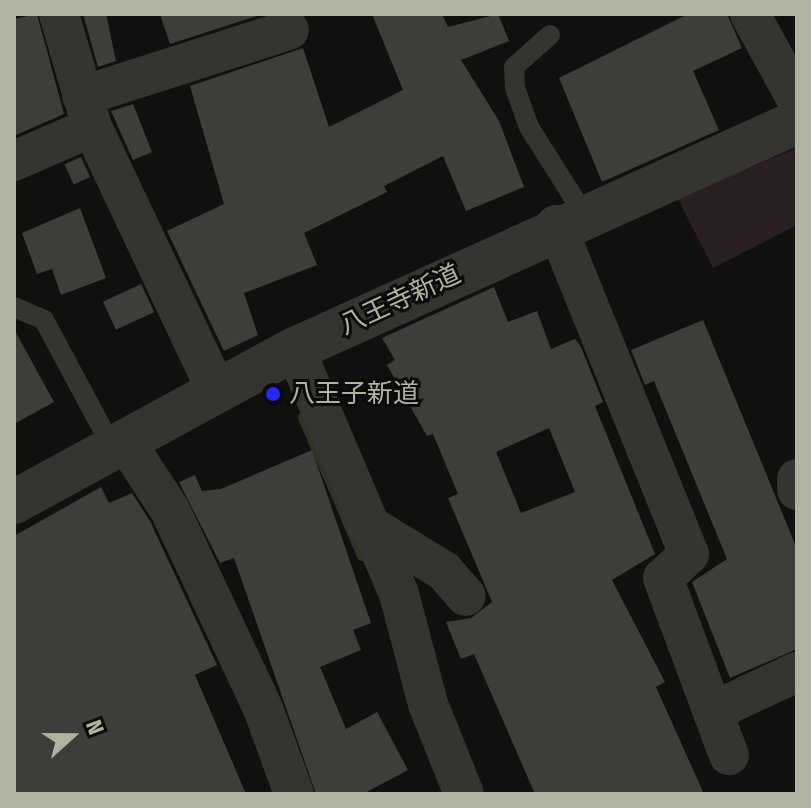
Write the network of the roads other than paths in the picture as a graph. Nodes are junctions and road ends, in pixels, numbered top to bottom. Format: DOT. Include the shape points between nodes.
graph roads {
  1 [pos="59,14"];
  2 [pos="750,14"];
  3 [pos="289,30"];
  4 [pos="550,35"];
  5 [pos="797,100"];
  6 [pos="87,112"];
  7 [pos="797,122"];
  8 [pos="14,161"];
  9 [pos="570,220"];
  10 [pos="14,307"];
  11 [pos="295,349"];
  12 [pos="217,391"];
  13 [pos="125,441"];
  14 [pos="797,479"];
  15 [pos="797,490"];
  16 [pos="14,502"];
  17 [pos="364,522"];
  18 [pos="466,596"];
  19 [pos="797,672"];
  20 [pos="714,711"];
  21 [pos="729,755"];
  22 [pos="294,794"];
  23 [pos="464,794"];
  1 -- 6 [label="street"];
  2 -- 5 [label="street"];
  3 -- 6 [label="street"];
  4 -- 9 [label="lane" via="514,67 515,88"];
  6 -- 8 [label="street"];
  6 -- 12 [label="street"];
  7 -- 9 [label="street, 八王寺新道"];
  9 -- 11 [label="street, 八王寺新道"];
  9 -- 20 [label="street" via="689,554 663,578"];
  10 -- 13 [label="lane" via="44,320 105,434"];
  11 -- 12 [label="street, 八王寺新道"];
  11 -- 17 [label="street"];
  12 -- 13 [label="street, 八王寺新道"];
  13 -- 16 [label="street, 八王寺新道"];
  13 -- 22 [label="street" via="170,510 264,711"];
  14 -- 15 [label="street"];
  17 -- 18 [label="street" via="444,571"];
  17 -- 23 [label="street" via="399,594 428,704"];
  19 -- 20 [label="street"];
  20 -- 21 [label="street"];
}
